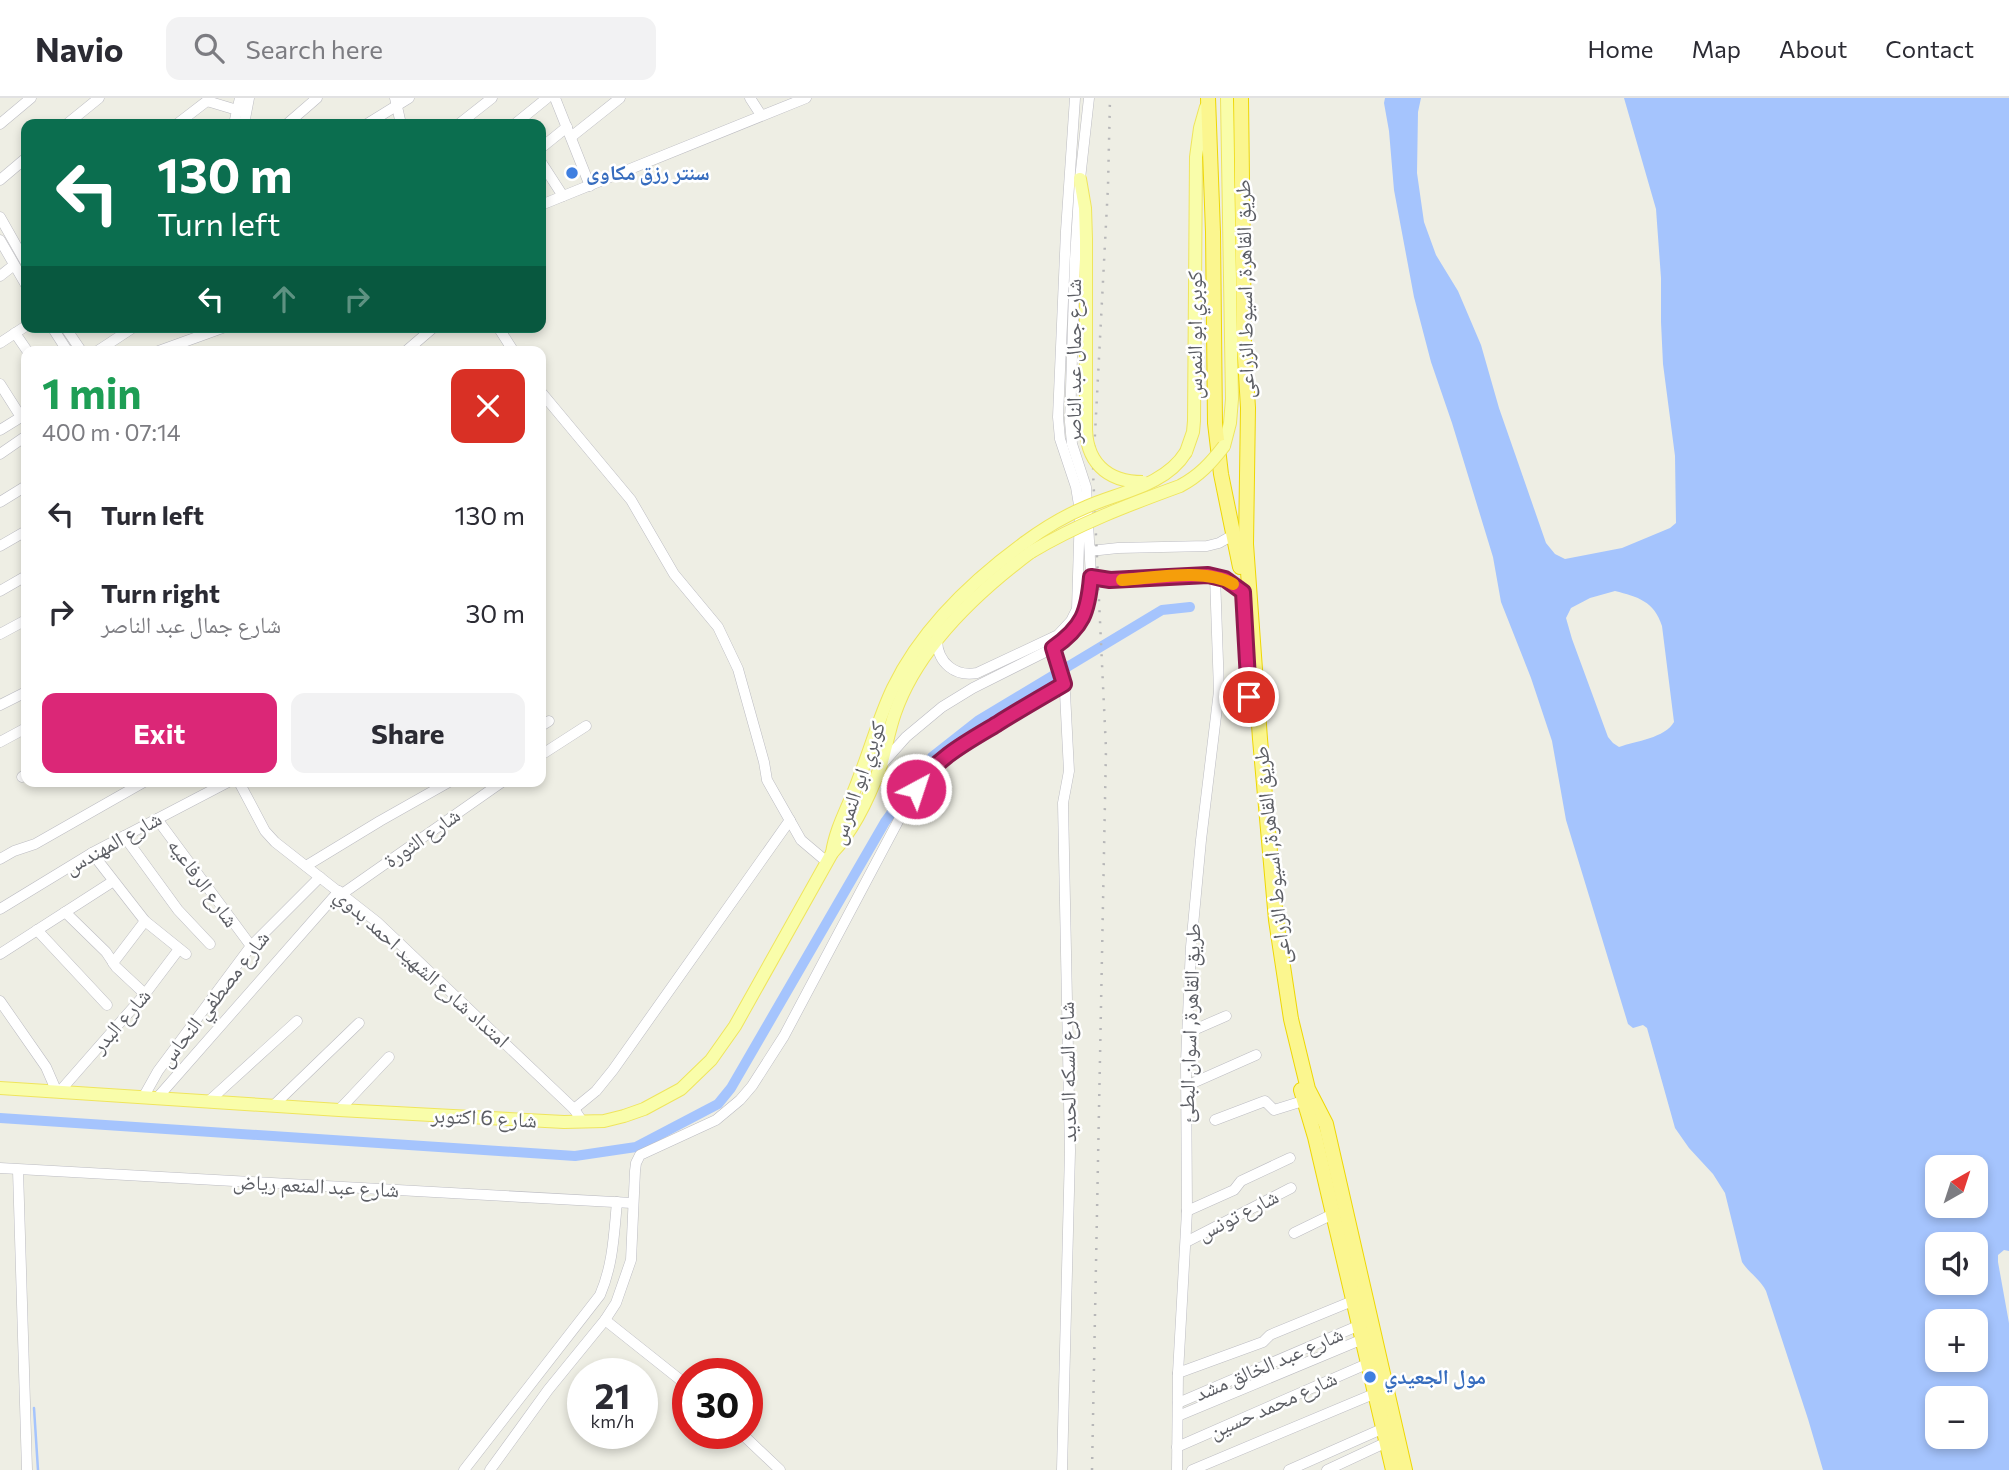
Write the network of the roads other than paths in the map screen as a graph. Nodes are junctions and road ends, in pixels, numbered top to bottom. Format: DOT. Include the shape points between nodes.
graph roads {
  1 [pos="31,98"];
  2 [pos="99,98"];
  3 [pos="317,98"];
  4 [pos="409,98"];
  5 [pos="492,98"];
  6 [pos="547,98"];
  7 [pos="555,98"];
  8 [pos="620,98"];
  9 [pos="750,98"];
  10 [pos="806,98"];
  11 [pos="1075,98"];
  12 [pos="1089,98"];
  13 [pos="1227,98"];
  14 [pos="1241,98"];
  15 [pos="244,99"];
  16 [pos="1208,99"];
  17 [pos="396,102"];
  18 [pos="237,110"];
  19 [pos="761,115"];
  20 [pos="73,119"];
  21 [pos="184,119"];
  22 [pos="235,119"];
  23 [pos="244,119"];
  24 [pos="293,119"];
  25 [pos="374,119"];
  26 [pos="465,119"];
  27 [pos="521,119"];
  28 [pos="0,124"];
  29 [pos="569,132"];
  30 [pos="546,145"];
  31 [pos="21,162"];
  32 [pos="546,170"];
  33 [pos="1080,179"];
  34 [pos="0,180"];
  35 [pos="590,186"];
  36 [pos="563,196"];
  37 [pos="546,203"];
  38 [pos="0,217"];
  39 [pos="0,240"];
  40 [pos="21,246"];
  41 [pos="14,265"];
  42 [pos="0,276"];
  43 [pos="21,277"];
  44 [pos="21,329"];
  45 [pos="15,333"];
  46 [pos="125,333"];
  47 [pos="197,333"];
  48 [pos="427,333"];
  49 [pos="0,343"];
  50 [pos="24,346"];
  51 [pos="105,346"];
  52 [pos="169,346"];
  53 [pos="413,346"];
  54 [pos="0,384"];
  55 [pos="546,398"];
  56 [pos="21,411"];
  57 [pos="21,417"];
  58 [pos="0,430"];
  59 [pos="21,439"];
  60 [pos="0,454"];
  61 [pos="1151,482"];
  62 [pos="21,489"];
  63 [pos="0,502"];
  64 [pos="21,534"];
  65 [pos="1233,535"];
  66 [pos="0,546"];
  67 [pos="1027,548"];
  68 [pos="1090,551"];
  69 [pos="1215,576"];
  70 [pos="1091,577"];
  71 [pos="21,579"];
  72 [pos="0,591"];
  73 [pos="1243,592"];
  74 [pos="21,623"];
  75 [pos="0,634"];
  76 [pos="937,641"];
  77 [pos="1053,648"];
  78 [pos="1063,680"];
  79 [pos="21,694"];
  80 [pos="0,705"];
  81 [pos="586,726"];
  82 [pos="21,730"];
  83 [pos="0,741"];
  84 [pos="546,752"];
  85 [pos="880,766"];
  86 [pos="135,787"];
  87 [pos="218,787"];
  88 [pos="242,787"];
  89 [pos="440,787"];
  90 [pos="495,787"];
  91 [pos="156,819"];
  92 [pos="790,820"];
  93 [pos="124,836"];
  94 [pos="92,853"];
  95 [pos="829,858"];
  96 [pos="0,859"];
  97 [pos="306,866"];
  98 [pos="320,877"];
  99 [pos="113,881"];
  100 [pos="341,893"];
  101 [pos="0,909"];
  102 [pos="65,912"];
  103 [pos="145,921"];
  104 [pos="37,930"];
  105 [pos="210,944"];
  106 [pos="251,946"];
  107 [pos="0,954"];
  108 [pos="113,963"];
  109 [pos="145,994"];
  110 [pos="0,1001"];
  111 [pos="107,1005"];
  112 [pos="1226,1016"];
  113 [pos="297,1021"];
  114 [pos="359,1023"];
  115 [pos="1187,1033"];
  116 [pos="1256,1055"];
  117 [pos="389,1057"];
  118 [pos="1186,1086"];
  119 [pos="0,1088"];
  120 [pos="58,1091"];
  121 [pos="144,1096"];
  122 [pos="158,1097"];
  123 [pos="209,1101"];
  124 [pos="1303,1101"];
  125 [pos="274,1106"];
  126 [pos="574,1109"];
  127 [pos="339,1110"];
  128 [pos="1215,1120"];
  129 [pos="582,1121"];
  130 [pos="1290,1158"];
  131 [pos="0,1168"];
  132 [pos="18,1170"];
  133 [pos="1291,1188"];
  134 [pos="617,1202"];
  135 [pos="632,1203"];
  136 [pos="1187,1210"];
  137 [pos="1333,1214"];
  138 [pos="1294,1233"];
  139 [pos="1186,1242"];
  140 [pos="1354,1300"];
  141 [pos="605,1320"];
  142 [pos="1362,1332"];
  143 [pos="1369,1363"];
  144 [pos="672,1373"];
  145 [pos="1178,1373"];
  146 [pos="1376,1393"];
  147 [pos="1178,1403"];
  148 [pos="1178,1416"];
  149 [pos="1385,1435"];
  150 [pos="1177,1447"];
  151 [pos="758,1449"];
  152 [pos="27,1470"];
  153 [pos="464,1470"];
  154 [pos="490,1470"];
  155 [pos="780,1470"];
  156 [pos="1062,1470"];
  157 [pos="1177,1470"];
  158 [pos="1192,1470"];
  159 [pos="1289,1470"];
  160 [pos="1327,1470"];
  161 [pos="1393,1470"];
  162 [pos="1405,1470"];
  1 -- 28 [label="street"];
  2 -- 20 [label="street"];
  3 -- 24 [label="street"];
  4 -- 17 [label="street"];
  5 -- 26 [label="street"];
  6 -- 27 [label="street"];
  7 -- 29 [label="street"];
  8 -- 29 [label="street"];
  9 -- 19 [label="street"];
  10 -- 19 [label="street"];
  11 -- 76 [label="street, شارع جمال عبد الناصر" via="1058,417 1080,511 1077,609 1058,635 977,673 951,669 942,660"];
  12 -- 33 [label="street, شارع جمال عبد الناصر"];
  13 -- 67 [label="main road, كوبري ابو النمرس, bridge" via="1232,399 1224,446 1202,472 1180,486"];
  14 -- 162 [label="highway, طريق القاهرة, اسيوط الزراعى" via="1248,408 1246,544 1279,942 1298,1052 1308,1089 1326,1124"];
  15 -- 18 [label="street"];
  15 -- 23 [label="street"];
  16 -- 61 [label="main road, كوبري ابو النمرس, bridge" via="1196,157 1193,432 1174,467"];
  16 -- 65 [label="highway, طريق القاهرة, اسيوط الزراعى" via="1215,423"];
  17 -- 25 [label="street"];
  18 -- 21 [label="street" via="207,101"];
  18 -- 22 [label="street"];
  19 -- 35 [label="street"];
  29 -- 30 [label="street"];
  29 -- 35 [label="street"];
  31 -- 34 [label="street"];
  32 -- 36 [label="street"];
  33 -- 61 [label="main road, bridge" via="1086,239 1086,442 1101,467 1122,479"];
  33 -- 68 [label="street, شارع جمال عبد الناصر" via="1070,432 1086,487"];
  35 -- 36 [label="street"];
  36 -- 37 [label="street"];
  38 -- 40 [label="street"];
  39 -- 41 [label="street"];
  41 -- 42 [label="street"];
  41 -- 43 [label="street"];
  44 -- 45 [label="street"];
  45 -- 49 [label="street"];
  45 -- 50 [label="street"];
  46 -- 51 [label="street"];
  47 -- 52 [label="street"];
  48 -- 53 [label="street"];
  54 -- 56 [label="street"];
  55 -- 92 [label="street" via="631,500 674,574 718,627 738,669 767,780"];
  57 -- 58 [label="street"];
  59 -- 60 [label="street"];
  61 -- 67 [label="main road, كوبري ابو النمرس, bridge" via="1057,521"];
  62 -- 63 [label="street"];
  64 -- 66 [label="street"];
  65 -- 68 [label="street" via="1214,545"];
  65 -- 73 [label="highway, طريق القاهرة, اسيوط الزراعى"];
  67 -- 76 [label="main road, كوبري ابو النمرس"];
  67 -- 95 [label="main road, كوبري ابو النمرس" via="985,574 949,608 902,671 840,820"];
  68 -- 70 [label="street, شارع جمال عبد الناصر"];
  69 -- 70 [label="street"];
  69 -- 73 [label="street"];
  69 -- 115 [label="street, طريق القاهرة, اسوان البطئ" via="1219,691 1193,920"];
  70 -- 77 [label="street, شارع جمال عبد الناصر" via="1084,615 1070,636"];
  71 -- 72 [label="street"];
  73 -- 124 [label="highway, طريق القاهرة, اسيوط الزراعى" via="1272,938"];
  74 -- 75 [label="street"];
  76 -- 85 [label="main road, كوبري ابو النمرس" via="901,697"];
  77 -- 78 [label="street, شارع السكه الحديد"];
  77 -- 85 [label="street, شارع جمال عبد الناصر" via="942,708"];
  78 -- 135 [label="street" via="961,745 924,778 784,1036 752,1086 716,1120 640,1155"];
  78 -- 156 [label="street, شارع السكه الحديد" via="1069,771 1063,808 1070,1151"];
  79 -- 80 [label="street"];
  81 -- 84 [label="street"];
  82 -- 83 [label="street"];
  85 -- 95 [label="main road, كوبري ابو النمرس" via="843,841"];
  86 -- 96 [label="street" via="35,845"];
  87 -- 91 [label="street, شارع المهندس"];
  88 -- 97 [label="street, امتداد شارع الشهيد احمد بدوي" via="271,839"];
  89 -- 97 [label="street"];
  90 -- 100 [label="street, شارع الثورة"];
  91 -- 93 [label="street, شارع المهندس"];
  91 -- 106 [label="street, شارع الرفاعيه"];
  92 -- 95 [label="street" via="801,840"];
  92 -- 126 [label="street" via="613,1070"];
  93 -- 94 [label="street, شارع المهندس"];
  93 -- 105 [label="street" via="178,910"];
  94 -- 99 [label="street"];
  94 -- 101 [label="street, شارع المهندس"];
  95 -- 129 [label="main road, شارع 6 اكتوبر" via="735,1026 711,1060 681,1088 644,1109 604,1121"];
  97 -- 98 [label="street, امتداد شارع الشهيد احمد بدوي"];
  98 -- 100 [label="street, امتداد شارع الشهيد احمد بدوي"];
  98 -- 106 [label="street, شارع مصطفي النحاس"];
  99 -- 102 [label="street"];
  99 -- 103 [label="street"];
  100 -- 122 [label="street, شارع الثورة"];
  100 -- 126 [label="street, امتداد شارع الشهيد احمد بدوي"];
  102 -- 104 [label="street"];
  102 -- 108 [label="street"];
  103 -- 108 [label="street"];
  103 -- 109 [label="street, شارع البدر" via="182,951"];
  104 -- 107 [label="street"];
  104 -- 111 [label="street"];
  106 -- 121 [label="street, شارع مصطفي النحاس"];
  108 -- 109 [label="street"];
  109 -- 120 [label="street, شارع البدر"];
  110 -- 120 [label="street"];
  112 -- 115 [label="street"];
  113 -- 123 [label="street"];
  114 -- 125 [label="street"];
  115 -- 118 [label="street, طريق القاهرة, اسوان البطئ"];
  116 -- 118 [label="street"];
  117 -- 127 [label="street"];
  118 -- 136 [label="street, طريق القاهرة, اسوان البطئ"];
  119 -- 120 [label="main road, شارع 6 اكتوبر"];
  120 -- 121 [label="main road, شارع 6 اكتوبر"];
  121 -- 122 [label="main road, شارع 6 اكتوبر"];
  122 -- 123 [label="main road, شارع 6 اكتوبر"];
  123 -- 125 [label="main road, شارع 6 اكتوبر"];
  124 -- 128 [label="street" via="1274,1110 1265,1101"];
  124 -- 137 [label="highway, طريق القاهرة, اسيوط الزراعى"];
  125 -- 127 [label="main road, شارع 6 اكتوبر"];
  126 -- 129 [label="street, امتداد شارع الشهيد احمد بدوي"];
  127 -- 129 [label="main road, شارع 6 اكتوبر"];
  130 -- 136 [label="street" via="1241,1181 1234,1191"];
  131 -- 132 [label="street, شارع عبد المنعم رياض"];
  132 -- 134 [label="street, شارع عبد المنعم رياض"];
  132 -- 152 [label="street"];
  133 -- 139 [label="street, شارع تونس"];
  134 -- 135 [label="street, شارع عبد المنعم رياض"];
  134 -- 153 [label="street" via="612,1255 600,1295"];
  135 -- 141 [label="street" via="631,1260"];
  136 -- 139 [label="street, طريق القاهرة, اسوان البطئ"];
  137 -- 138 [label="street"];
  137 -- 140 [label="highway, طريق القاهرة, اسيوط الزراعى"];
  139 -- 145 [label="street, طريق القاهرة, اسوان البطئ"];
  140 -- 142 [label="highway, طريق القاهرة, اسيوط الزراعى"];
  140 -- 145 [label="street" via="1263,1342"];
  141 -- 144 [label="street"];
  141 -- 154 [label="street"];
  142 -- 143 [label="highway, طريق القاهرة, اسيوط الزراعى"];
  142 -- 147 [label="street, شارع عبد الخالق مشد"];
  142 -- 148 [label="street"];
  143 -- 146 [label="highway, طريق القاهرة, اسيوط الزراعى"];
  143 -- 150 [label="street, شارع محمد حسين"];
  145 -- 147 [label="street, طريق القاهرة, اسوان البطئ"];
  146 -- 149 [label="highway, طريق القاهرة, اسيوط الزراعى"];
  146 -- 158 [label="street"];
  147 -- 148 [label="street, طريق القاهرة, اسوان البطئ"];
  148 -- 150 [label="street, طريق القاهرة, اسوان البطئ"];
  149 -- 159 [label="street"];
  149 -- 160 [label="street"];
  149 -- 161 [label="highway, طريق القاهرة, اسيوط الزراعى"];
  150 -- 157 [label="street, طريق القاهرة, اسوان البطئ"];
  151 -- 155 [label="street"];
}
